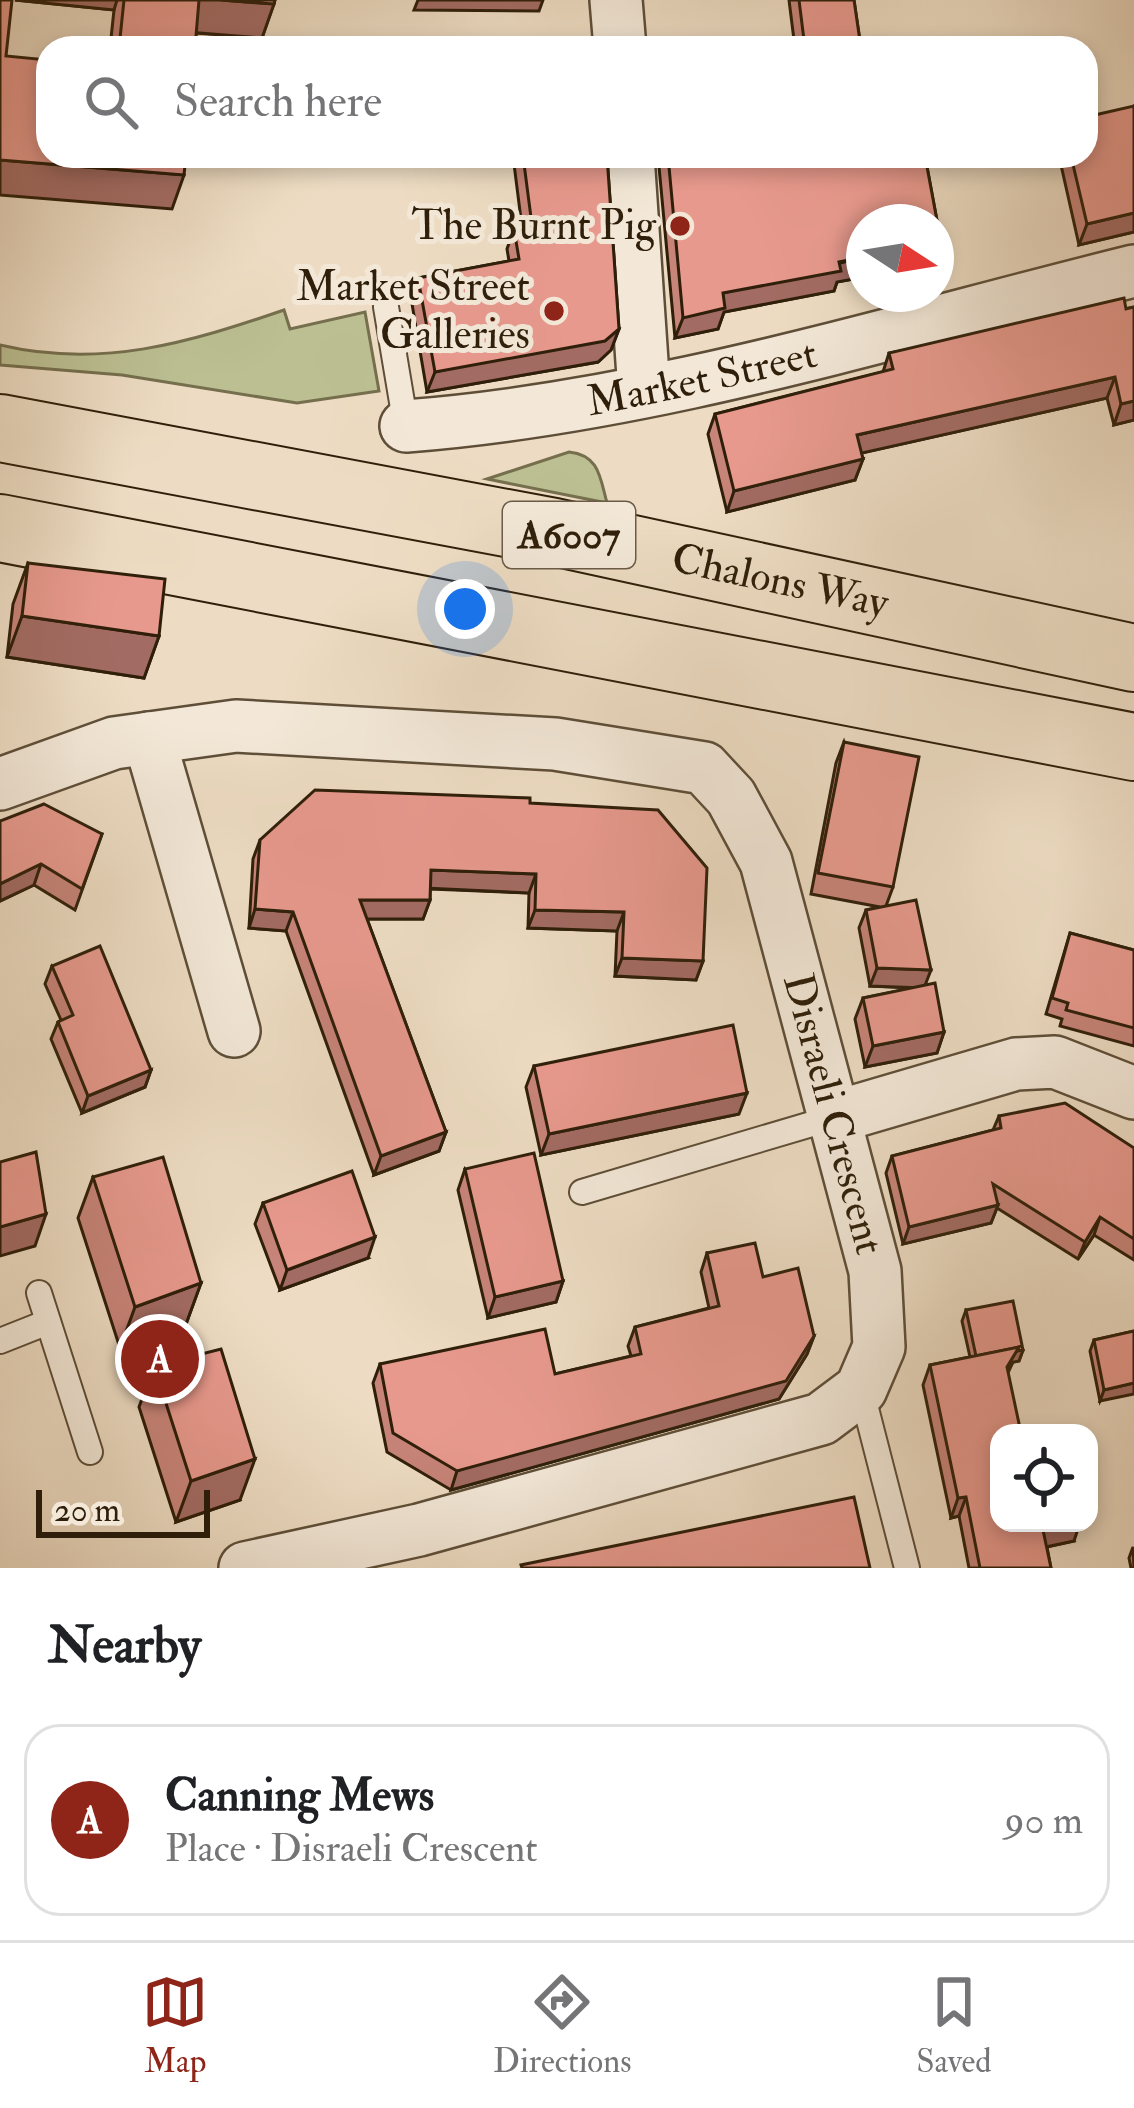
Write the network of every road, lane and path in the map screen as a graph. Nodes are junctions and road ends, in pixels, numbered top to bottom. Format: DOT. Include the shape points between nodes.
graph roads {
  1 [pos="616,0"];
  2 [pos="619,36"];
  3 [pos="628,168"];
  4 [pos="1134,271"];
  5 [pos="386,307"];
  6 [pos="636,406"];
  7 [pos="406,427"];
  8 [pos="0,428"];
  9 [pos="0,528"];
  10 [pos="1134,658"];
  11 [pos="148,738"];
  12 [pos="1134,747"];
  13 [pos="0,784"];
  14 [pos="234,1030"];
  15 [pos="1134,1093"];
  16 [pos="832,1118"];
  17 [pos="582,1192"];
  18 [pos="38,1292"];
  19 [pos="48,1322"];
  20 [pos="0,1341"];
  21 [pos="861,1389"];
  22 [pos="90,1452"];
  23 [pos="245,1568"];
  24 [pos="907,1568"];
  1 -- 2 [label="street"];
  3 -- 6 [label="street"];
  4 -- 6 [label="street, Market Street"];
  5 -- 7 [label="lane"];
  6 -- 7 [label="street, Market Street"];
  8 -- 10 [label="main road, Chalons Way / A6007" via="554,532"];
  9 -- 12 [label="main road, A6007"];
  11 -- 13 [label="street, Disraeli Crescent"];
  11 -- 14 [label="street"];
  11 -- 16 [label="street, Disraeli Crescent" via="258,727 555,744 704,768 731,797 766,862"];
  15 -- 16 [label="street" via="1055,1062 1016,1064"];
  16 -- 17 [label="lane"];
  16 -- 21 [label="street, Disraeli Crescent" via="875,1271 879,1347"];
  18 -- 19 [label="lane"];
  19 -- 20 [label="lane"];
  19 -- 22 [label="lane"];
  21 -- 23 [label="street" via="820,1419 419,1531"];
  21 -- 24 [label="lane"];
}
